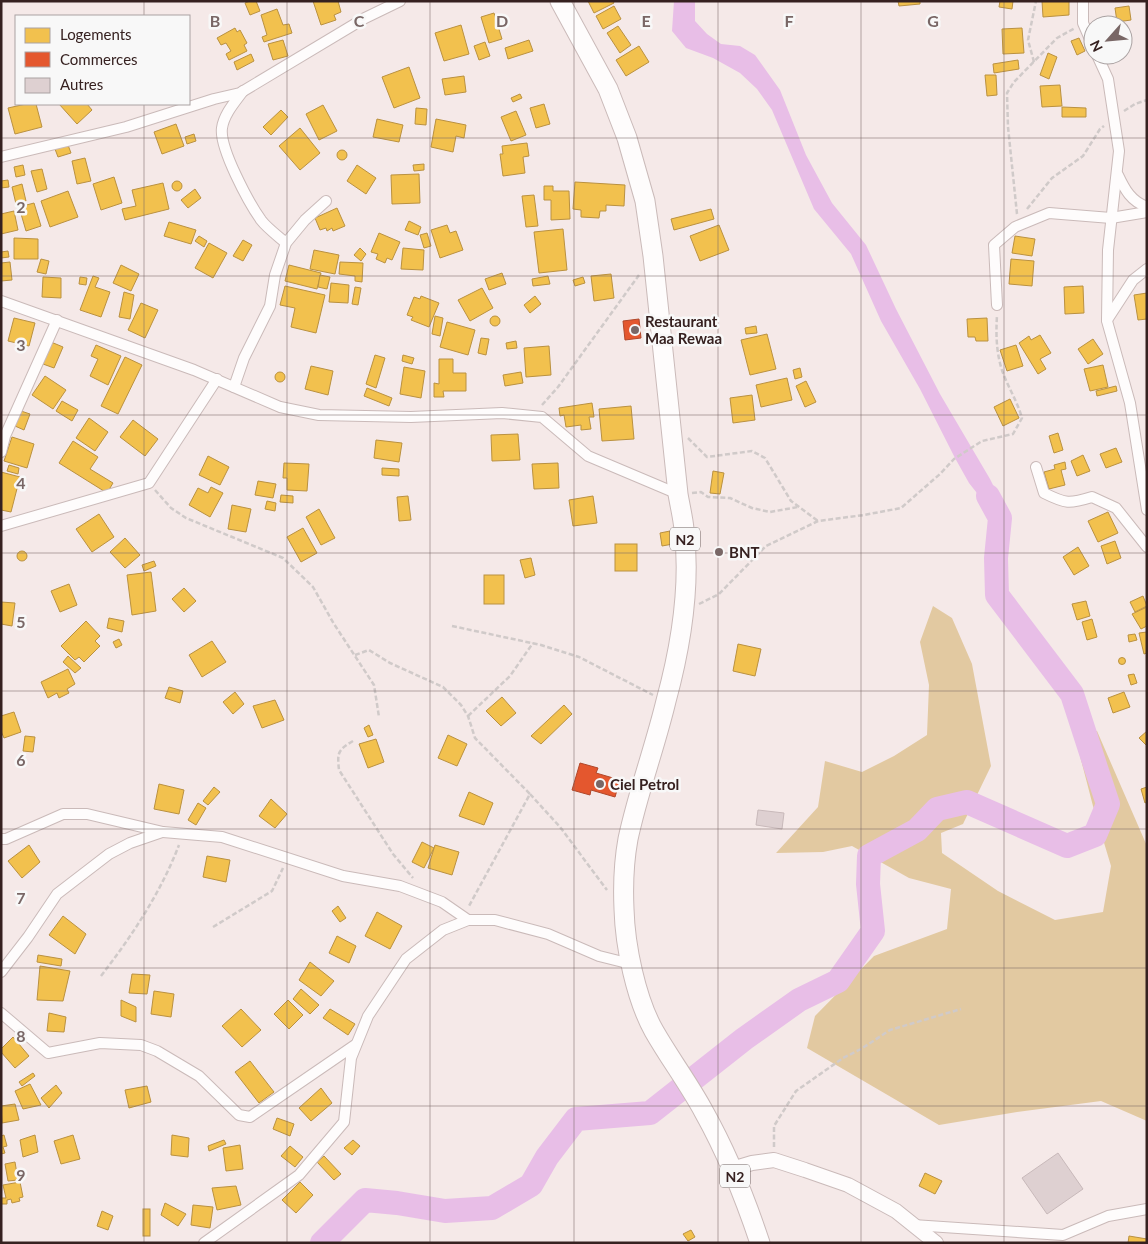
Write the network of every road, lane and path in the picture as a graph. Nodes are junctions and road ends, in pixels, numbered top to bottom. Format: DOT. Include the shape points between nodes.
graph roads {
  1 [pos="400,1"];
  2 [pos="560,1"];
  3 [pos="1036,1"];
  4 [pos="1083,1"];
  5 [pos="1083,15"];
  6 [pos="1083,23"];
  7 [pos="1034,62"];
  8 [pos="1102,65"];
  9 [pos="244,91"];
  10 [pos="1147,100"];
  11 [pos="1114,117"];
  12 [pos="1,157"];
  13 [pos="1118,174"];
  14 [pos="326,200"];
  15 [pos="1147,207"];
  16 [pos="1147,212"];
  17 [pos="1111,218"];
  18 [pos="1018,226"];
  19 [pos="286,243"];
  20 [pos="653,256"];
  21 [pos="1147,269"];
  22 [pos="1,301"];
  23 [pos="997,305"];
  24 [pos="57,320"];
  25 [pos="1107,321"];
  26 [pos="217,380"];
  27 [pos="234,387"];
  28 [pos="535,417"];
  29 [pos="670,426"];
  30 [pos="1,452"];
  31 [pos="1036,467"];
  32 [pos="149,483"];
  33 [pos="678,494"];
  34 [pos="798,507"];
  35 [pos="1147,510"];
  36 [pos="818,520"];
  37 [pos="1,526"];
  38 [pos="1147,547"];
  39 [pos="684,612"];
  40 [pos="452,626"];
  41 [pos="533,643"];
  42 [pos="355,655"];
  43 [pos="666,702"];
  44 [pos="468,716"];
  45 [pos="379,717"];
  46 [pos="353,741"];
  47 [pos="530,794"];
  48 [pos="163,832"];
  49 [pos="184,834"];
  50 [pos="1,839"];
  51 [pos="288,858"];
  52 [pos="419,883"];
  53 [pos="608,891"];
  54 [pos="466,918"];
  55 [pos="214,926"];
  56 [pos="631,964"];
  57 [pos="1,972"];
  58 [pos="101,976"];
  59 [pos="960,1009"];
  60 [pos="1,1013"];
  61 [pos="356,1044"];
  62 [pos="774,1160"];
  63 [pos="732,1169"];
  64 [pos="1147,1210"];
  65 [pos="913,1225"];
  66 [pos="1066,1239"];
  67 [pos="204,1243"];
  68 [pos="760,1243"];
  69 [pos="936,1243"];
  1 -- 9 [label="street" via="365,18"];
  2 -- 20 [label="highway, N2" via="608,89 627,138 645,201"];
  3 -- 7 [label="path" via="1028,40"];
  4 -- 5 [label="street"];
  6 -- 7 [label="path" via="1057,38"];
  7 -- 18 [label="path" via="1006,93"];
  8 -- 11 [label="street" via="1108,79"];
  9 -- 12 [label="street" via="126,127"];
  9 -- 19 [label="street" via="230,109 222,128 226,149 235,174 262,220"];
  10 -- 11 [label="path"];
  11 -- 13 [label="street" via="1119,152"];
  11 -- 18 [label="path" via="1100,129 1083,156 1052,178 1025,211"];
  13 -- 15 [label="street" via="1124,190 1136,203"];
  13 -- 17 [label="street"];
  14 -- 19 [label="street"];
  16 -- 17 [label="street"];
  17 -- 18 [label="street" via="1049,213"];
  17 -- 25 [label="street"];
  18 -- 23 [label="street" via="994,245"];
  19 -- 27 [label="street" via="275,275 270,306 244,358"];
  20 -- 28 [label="path"];
  20 -- 29 [label="highway, N2"];
  21 -- 25 [label="street" via="1133,280"];
  22 -- 24 [label="street"];
  23 -- 36 [label="path" via="995,340 1001,368 1022,418 1013,434 982,441 954,459 901,508"];
  24 -- 26 [label="street"];
  24 -- 30 [label="street" via="5,436"];
  25 -- 35 [label="street" via="1130,403"];
  26 -- 27 [label="street"];
  26 -- 32 [label="street"];
  27 -- 28 [label="street" via="280,407 319,415 410,417 502,413"];
  28 -- 33 [label="street" via="542,417 588,456"];
  29 -- 33 [label="highway, N2"];
  29 -- 34 [label="path" via="707,457 752,451 764,458"];
  31 -- 38 [label="street" via="1044,493 1061,502 1073,503 1092,497 1116,508"];
  32 -- 37 [label="street"];
  32 -- 42 [label="path" via="171,508 186,518 283,558 312,587"];
  33 -- 34 [label="path" via="702,492 708,497 730,498 770,512"];
  33 -- 39 [label="highway, N2" via="685,538"];
  34 -- 36 [label="path"];
  36 -- 39 [label="path" via="766,546 720,594"];
  39 -- 43 [label="highway, N2"];
  40 -- 41 [label="path"];
  41 -- 43 [label="path" via="579,657"];
  41 -- 44 [label="path" via="510,676"];
  42 -- 44 [label="path" via="369,650 444,687"];
  42 -- 45 [label="path" via="374,685"];
  43 -- 56 [label="highway, N2" via="628,839 624,910"];
  44 -- 47 [label="path" via="475,738"];
  46 -- 52 [label="path" via="341,748 337,757 339,770 393,854"];
  47 -- 53 [label="path" via="560,827"];
  47 -- 54 [label="path"];
  48 -- 49 [label="street"];
  48 -- 50 [label="street" via="87,814 63,814"];
  48 -- 57 [label="street" via="109,854 57,894"];
  49 -- 51 [label="street" via="222,837"];
  49 -- 58 [label="path" via="172,866 150,904 123,949"];
  51 -- 54 [label="street" via="344,876 400,886 442,902"];
  51 -- 55 [label="path" via="272,891"];
  54 -- 56 [label="street" via="494,920 548,934 599,956"];
  54 -- 61 [label="street" via="443,930 406,959 368,1016"];
  56 -- 63 [label="highway, N2" via="653,1030 704,1112"];
  59 -- 62 [label="path" via="890,1030 796,1090 774,1126"];
  60 -- 61 [label="street" via="48,1053 100,1044 141,1045 157,1051 200,1076 239,1115 250,1117"];
  61 -- 67 [label="street" via="351,1058 344,1122 299,1175"];
  62 -- 63 [label="street" via="752,1162"];
  62 -- 65 [label="street" via="848,1185"];
  63 -- 68 [label="highway, N2"];
  64 -- 66 [label="street" via="1108,1216"];
  65 -- 66 [label="street"];
  65 -- 69 [label="street"];
}
